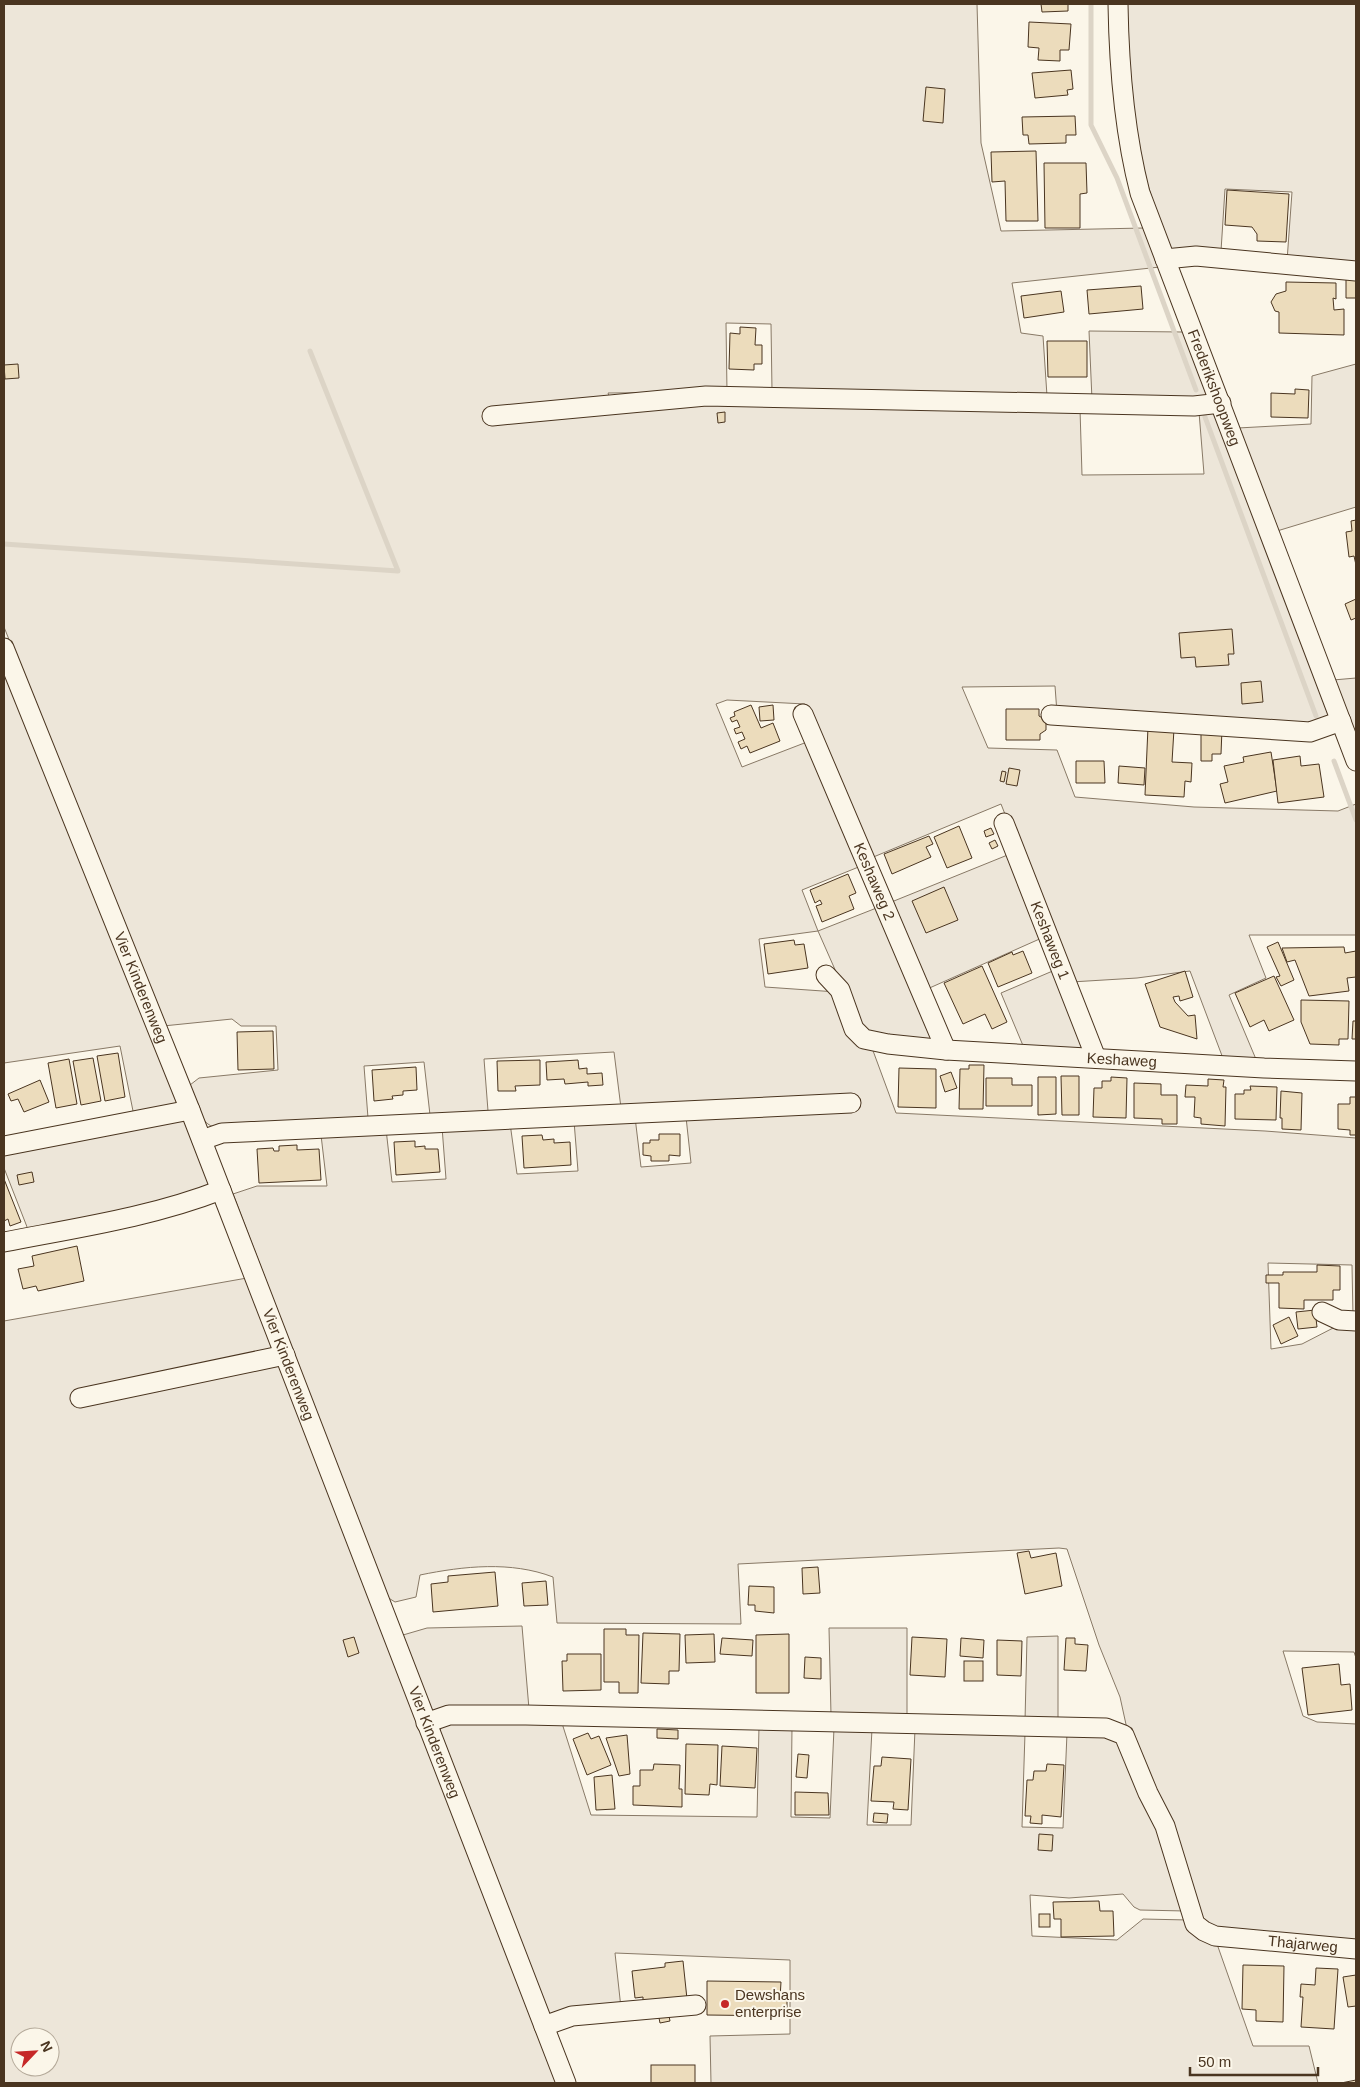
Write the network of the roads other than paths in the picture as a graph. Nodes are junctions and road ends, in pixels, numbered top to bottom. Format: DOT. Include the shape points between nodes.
graph roads {
  1 [pos="1118,4"];
  2 [pos="1165,258"];
  3 [pos="1356,271"];
  4 [pos="1221,404"];
  5 [pos="492,416"];
  6 [pos="4,648"];
  7 [pos="803,714"];
  8 [pos="1051,715"];
  9 [pos="1341,721"];
  10 [pos="1356,761"];
  11 [pos="1004,823"];
  12 [pos="826,975"];
  13 [pos="946,1050"];
  14 [pos="1096,1058"];
  15 [pos="1356,1071"];
  16 [pos="850,1103"];
  17 [pos="190,1110"];
  18 [pos="202,1140"];
  19 [pos="4,1146"];
  20 [pos="221,1190"];
  21 [pos="4,1242"];
  22 [pos="1322,1312"];
  23 [pos="1356,1321"];
  24 [pos="285,1355"];
  25 [pos="80,1398"];
  26 [pos="426,1723"];
  27 [pos="1356,1949"];
  28 [pos="696,2005"];
  29 [pos="544,2026"];
  30 [pos="566,2083"];
  1 -- 2 [label="street, Frederikshoopweg" via="1131,158 1140,193"];
  2 -- 3 [label="street" via="1196,256"];
  2 -- 4 [label="street, Frederikshoopweg"];
  4 -- 5 [label="street" via="706,396"];
  4 -- 9 [label="street, Frederikshoopweg"];
  6 -- 17 [label="street, Vier Kinderenweg"];
  7 -- 13 [label="street, Keshaweg 2"];
  8 -- 9 [label="street" via="1310,732"];
  9 -- 10 [label="street, Frederikshoopweg"];
  11 -- 14 [label="street, Keshaweg 1"];
  12 -- 13 [label="street, Keshaweg" via="840,990 854,1029 864,1039"];
  13 -- 14 [label="street, Keshaweg"];
  14 -- 15 [label="street, Keshaweg"];
  16 -- 18 [label="street" via="222,1133"];
  17 -- 18 [label="street, Vier Kinderenweg"];
  17 -- 19 [label="street"];
  18 -- 20 [label="street, Vier Kinderenweg"];
  20 -- 21 [label="street" via="191,1202"];
  20 -- 24 [label="street, Vier Kinderenweg"];
  22 -- 23 [label="street" via="1339,1320"];
  24 -- 25 [label="street"];
  24 -- 26 [label="street, Vier Kinderenweg"];
  26 -- 27 [label="street, Thajarweg" via="449,1715 516,1715 1106,1728 1124,1735 1148,1793 1166,1826 1195,1924 1215,1936"];
  26 -- 29 [label="street, Vier Kinderenweg"];
  28 -- 29 [label="street" via="572,2016"];
  29 -- 30 [label="street, Vier Kinderenweg"];
}
